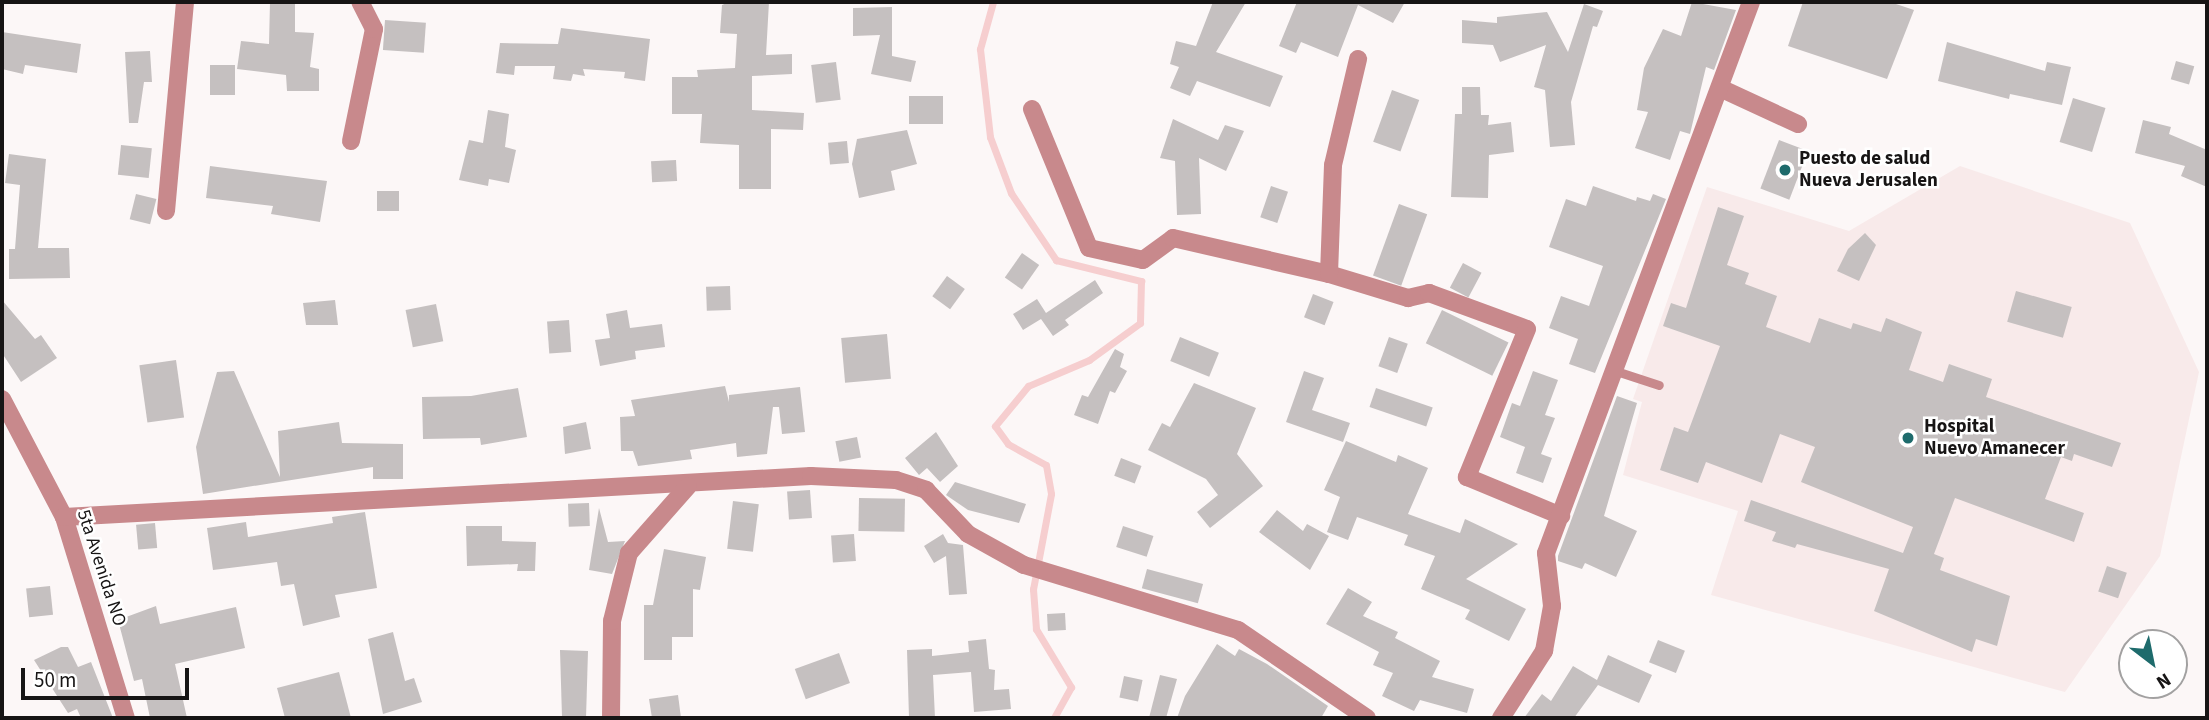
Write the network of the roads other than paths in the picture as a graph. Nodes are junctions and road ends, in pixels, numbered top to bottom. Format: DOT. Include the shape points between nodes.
graph roads {
  1 [pos="185,2"];
  2 [pos="360,2"];
  3 [pos="1751,2"];
  4 [pos="1359,59"];
  5 [pos="1720,89"];
  6 [pos="1031,109"];
  7 [pos="1798,124"];
  8 [pos="351,141"];
  9 [pos="166,211"];
  10 [pos="1329,274"];
  11 [pos="1616,371"];
  12 [pos="1659,386"];
  13 [pos="2,399"];
  14 [pos="688,486"];
  15 [pos="1561,516"];
  16 [pos="64,517"];
  17 [pos="125,718"];
  18 [pos="611,718"];
  19 [pos="1367,718"];
  20 [pos="1501,718"];
  1 -- 9 [label="street"];
  2 -- 8 [label="street" via="374,29"];
  3 -- 5 [label="street"];
  4 -- 10 [label="street" via="1333,165"];
  5 -- 7 [label="street"];
  5 -- 11 [label="street"];
  6 -- 10 [label="street" via="1089,248 1143,260 1173,238"];
  10 -- 15 [label="street" via="1408,298 1429,293 1527,329 1467,477"];
  11 -- 12 [label="lane"];
  11 -- 15 [label="street"];
  13 -- 16 [label="street, 5ta Avenida NO"];
  14 -- 16 [label="street"];
  14 -- 18 [label="street" via="629,553 612,621"];
  14 -- 19 [label="street" via="811,477 896,480 926,490 968,534 1024,565 1238,630"];
  15 -- 20 [label="street" via="1546,554 1552,606 1544,651"];
  16 -- 17 [label="street, 5ta Avenida NO"];
}
